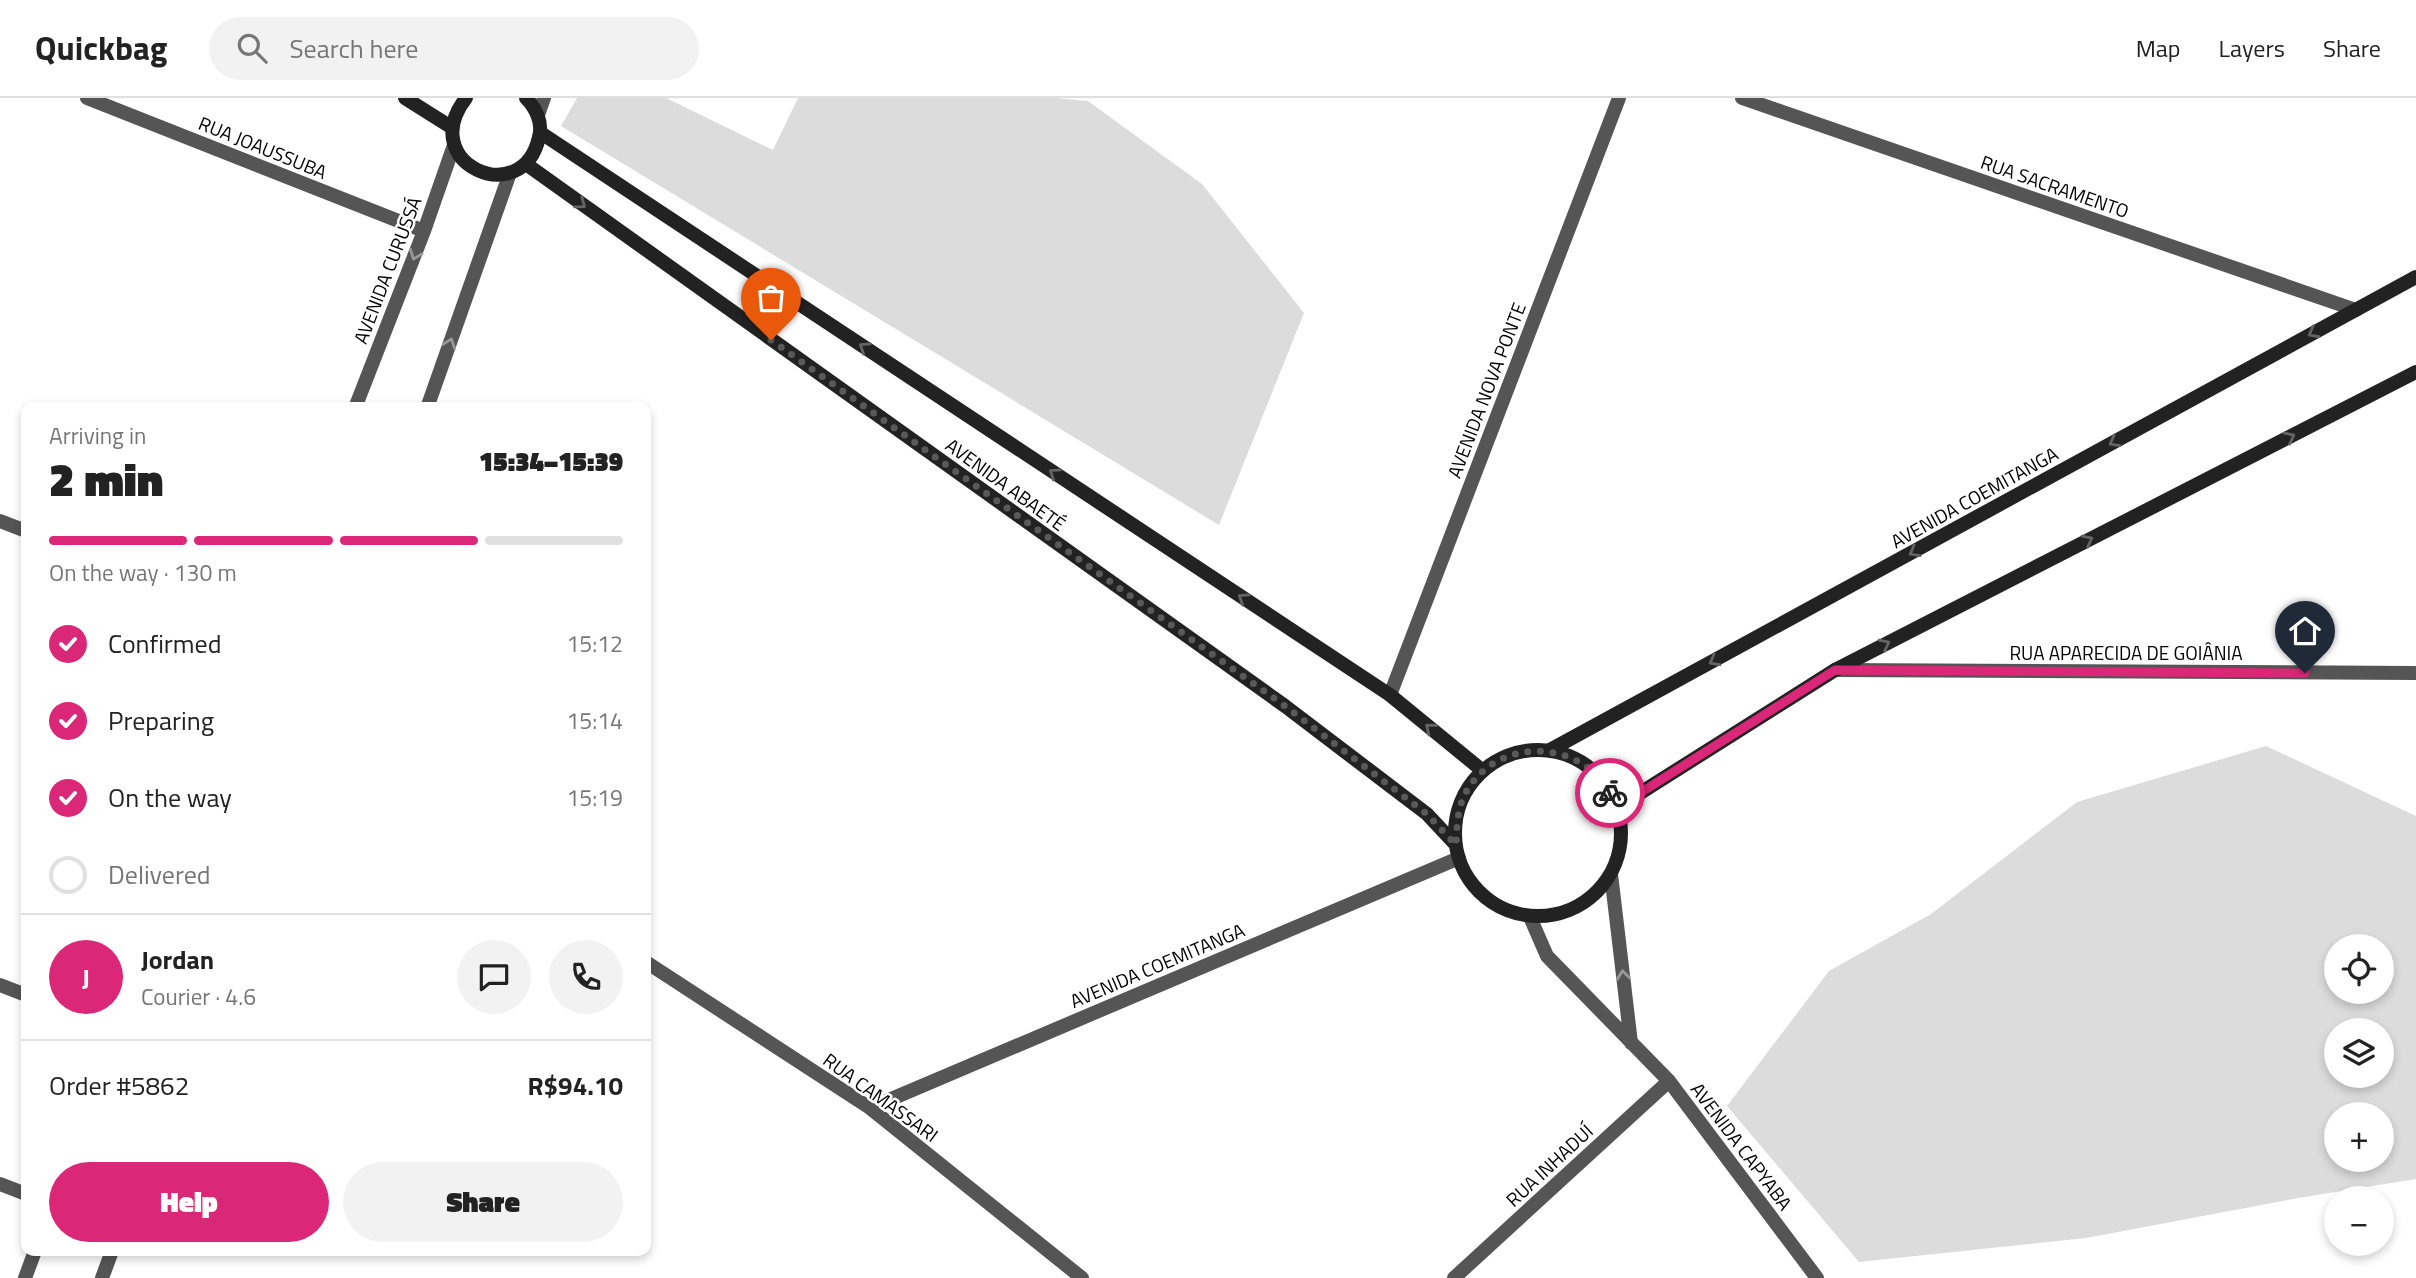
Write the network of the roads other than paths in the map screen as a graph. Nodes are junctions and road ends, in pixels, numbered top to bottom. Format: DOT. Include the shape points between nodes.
graph roads {
  1 [pos="87,98"];
  2 [pos="404,98"];
  3 [pos="466,98"];
  4 [pos="526,98"];
  5 [pos="544,98"];
  6 [pos="1619,98"];
  7 [pos="1742,98"];
  8 [pos="538,115"];
  9 [pos="451,127"];
  10 [pos="541,133"];
  11 [pos="454,145"];
  12 [pos="526,164"];
  13 [pos="510,173"];
  14 [pos="424,231"];
  15 [pos="2416,277"];
  16 [pos="2356,310"];
  17 [pos="2416,372"];
  18 [pos="357,402"];
  19 [pos="429,402"];
  20 [pos="0,521"];
  21 [pos="21,529"];
  22 [pos="1835,670"];
  23 [pos="2416,673"];
  24 [pos="1390,695"];
  25 [pos="1550,750"];
  26 [pos="1483,771"];
  27 [pos="1618,807"];
  28 [pos="1457,851"];
  29 [pos="1611,874"];
  30 [pos="1530,917"];
  31 [pos="651,965"];
  32 [pos="0,985"];
  33 [pos="21,993"];
  34 [pos="1631,1043"];
  35 [pos="1669,1081"];
  36 [pos="870,1108"];
  37 [pos="0,1184"];
  38 [pos="21,1192"];
  39 [pos="33,1256"];
  40 [pos="110,1256"];
  41 [pos="25,1278"];
  42 [pos="102,1278"];
  43 [pos="1082,1278"];
  44 [pos="1454,1278"];
  45 [pos="1817,1278"];
  1 -- 14 [label="street, RUA JOAUSSUBA"];
  2 -- 9 [label="street"];
  3 -- 9 [label="street"];
  4 -- 8 [label="street"];
  5 -- 8 [label="street"];
  6 -- 24 [label="street, AVENIDA NOVA PONTE"];
  7 -- 16 [label="street, RUA SACRAMENTO"];
  8 -- 10 [label="street"];
  9 -- 11 [label="street"];
  10 -- 12 [label="street"];
  24 -- 10 [label="street, AVENIDA ABAETÉ, one-way"];
  11 -- 13 [label="street" via="462,160 476,171"];
  11 -- 14 [label="street, AVENIDA CURUSSÁ"];
  12 -- 13 [label="street"];
  12 -- 28 [label="street, AVENIDA ABAETÉ, one-way" via="1285,706 1427,814"];
  19 -- 13 [label="street, one-way"];
  14 -- 18 [label="street, AVENIDA CURUSSÁ, one-way"];
  15 -- 16 [label="street, AVENIDA COEMITANGA"];
  16 -- 25 [label="street, AVENIDA COEMITANGA, one-way"];
  22 -- 17 [label="street, one-way"];
  20 -- 21 [label="street"];
  22 -- 23 [label="street, RUA APARECIDA DE GOIÂNIA"];
  22 -- 27 [label="street"];
  26 -- 24 [label="street, AVENIDA ABAETÉ, one-way"];
  25 -- 26 [label="street" via="1503,758"];
  25 -- 27 [label="street" via="1579,760 1602,780"];
  26 -- 28 [label="street" via="1466,792 1457,818"];
  27 -- 29 [label="street" via="1621,841"];
  28 -- 30 [label="street" via="1474,886 1499,907"];
  28 -- 36 [label="street, AVENIDA COEMITANGA"];
  29 -- 30 [label="street" via="1591,898 1562,913"];
  34 -- 29 [label="street, one-way"];
  30 -- 34 [label="street, AVENIDA CAPYABA" via="1547,956"];
  31 -- 36 [label="street, RUA CAMASSARI"];
  32 -- 33 [label="street"];
  34 -- 35 [label="street, AVENIDA CAPYABA"];
  35 -- 44 [label="street, RUA INHADUÍ"];
  35 -- 45 [label="street, AVENIDA CAPYABA"];
  36 -- 43 [label="street, RUA CAMASSARI"];
  37 -- 38 [label="street"];
  39 -- 41 [label="street"];
  40 -- 42 [label="street"];
}
